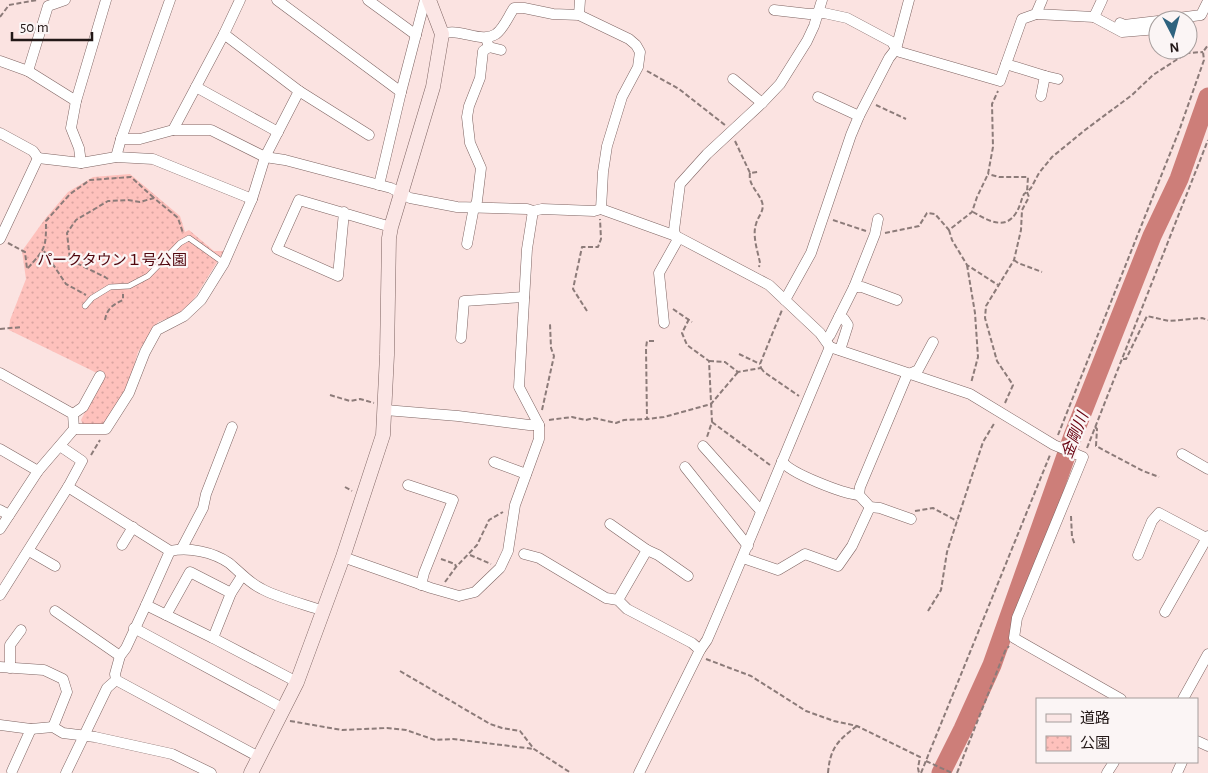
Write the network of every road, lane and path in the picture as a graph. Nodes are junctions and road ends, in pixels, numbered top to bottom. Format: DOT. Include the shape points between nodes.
graph roads {
  1 [pos="37,0"];
  2 [pos="66,0"];
  3 [pos="106,0"];
  4 [pos="170,0"];
  5 [pos="240,0"];
  6 [pos="277,0"];
  7 [pos="368,0"];
  8 [pos="427,0"];
  9 [pos="580,0"];
  10 [pos="822,0"];
  11 [pos="909,0"];
  12 [pos="1042,0"];
  13 [pos="1102,0"];
  14 [pos="1208,1"];
  15 [pos="774,10"];
  16 [pos="818,13"];
  17 [pos="1036,14"];
  18 [pos="579,15"];
  19 [pos="1198,15"];
  20 [pos="0,17"];
  21 [pos="1094,17"];
  22 [pos="1148,22"];
  23 [pos="1120,23"];
  24 [pos="1148,30"];
  25 [pos="224,34"];
  26 [pos="442,34"];
  27 [pos="416,35"];
  28 [pos="488,42"];
  29 [pos="1208,45"];
  30 [pos="896,49"];
  31 [pos="501,50"];
  32 [pos="1204,52"];
  33 [pos="1204,60"];
  34 [pos="0,61"];
  35 [pos="1208,62"];
  36 [pos="1006,64"];
  37 [pos="638,67"];
  38 [pos="28,71"];
  39 [pos="1045,76"];
  40 [pos="733,79"];
  41 [pos="1058,80"];
  42 [pos="1000,81"];
  43 [pos="196,87"];
  44 [pos="299,91"];
  45 [pos="400,92"];
  46 [pos="1041,96"];
  47 [pos="818,97"];
  48 [pos="76,101"];
  49 [pos="867,101"];
  50 [pos="762,104"];
  51 [pos="859,116"];
  52 [pos="906,120"];
  53 [pos="173,130"];
  54 [pos="278,132"];
  55 [pos="0,133"];
  56 [pos="727,134"];
  57 [pos="369,135"];
  58 [pos="121,139"];
  59 [pos="1208,140"];
  60 [pos="116,157"];
  61 [pos="265,157"];
  62 [pos="38,158"];
  63 [pos="81,163"];
  64 [pos="758,172"];
  65 [pos="750,173"];
  66 [pos="988,174"];
  67 [pos="379,185"];
  68 [pos="1027,192"];
  69 [pos="401,194"];
  70 [pos="154,198"];
  71 [pos="252,199"];
  72 [pos="474,208"];
  73 [pos="602,209"];
  74 [pos="533,210"];
  75 [pos="344,212"];
  76 [pos="972,212"];
  77 [pos="824,216"];
  78 [pos="878,219"];
  79 [pos="391,227"];
  80 [pos="949,230"];
  81 [pos="875,234"];
  82 [pos="676,236"];
  83 [pos="0,239"];
  84 [pos="186,240"];
  85 [pos="467,244"];
  86 [pos="44,251"];
  87 [pos="70,260"];
  88 [pos="1014,260"];
  89 [pos="51,261"];
  90 [pos="224,263"];
  91 [pos="967,265"];
  92 [pos="1042,272"];
  93 [pos="754,277"];
  94 [pos="998,285"];
  95 [pos="122,286"];
  96 [pos="854,286"];
  97 [pos="114,287"];
  98 [pos="524,297"];
  99 [pos="92,298"];
  100 [pos="662,300"];
  101 [pos="785,300"];
  102 [pos="897,300"];
  103 [pos="85,306"];
  104 [pos="587,311"];
  105 [pos="840,317"];
  106 [pos="689,319"];
  107 [pos="105,320"];
  108 [pos="1208,320"];
  109 [pos="692,322"];
  110 [pos="664,323"];
  111 [pos="550,324"];
  112 [pos="22,327"];
  113 [pos="0,329"];
  114 [pos="461,338"];
  115 [pos="654,341"];
  116 [pos="933,342"];
  117 [pos="832,346"];
  118 [pos="739,354"];
  119 [pos="1122,358"];
  120 [pos="709,361"];
  121 [pos="760,364"];
  122 [pos="761,368"];
  123 [pos="738,372"];
  124 [pos="0,373"];
  125 [pos="912,374"];
  126 [pos="100,376"];
  127 [pos="966,393"];
  128 [pos="330,395"];
  129 [pos="807,401"];
  130 [pos="711,404"];
  131 [pos="386,406"];
  132 [pos="73,414"];
  133 [pos="1002,414"];
  134 [pos="647,419"];
  135 [pos="712,422"];
  136 [pos="539,425"];
  137 [pos="232,427"];
  138 [pos="1094,427"];
  139 [pos="74,429"];
  140 [pos="106,429"];
  141 [pos="1054,445"];
  142 [pos="60,446"];
  143 [pos="703,446"];
  144 [pos="0,449"];
  145 [pos="1182,454"];
  146 [pos="1083,457"];
  147 [pos="82,461"];
  148 [pos="494,462"];
  149 [pos="780,465"];
  150 [pos="684,467"];
  151 [pos="1208,469"];
  152 [pos="38,471"];
  153 [pos="526,474"];
  154 [pos="1159,477"];
  155 [pos="408,485"];
  156 [pos="68,487"];
  157 [pos="859,495"];
  158 [pos="515,505"];
  159 [pos="870,507"];
  160 [pos="761,511"];
  161 [pos="4,512"];
  162 [pos="1070,515"];
  163 [pos="908,518"];
  164 [pos="957,521"];
  165 [pos="610,524"];
  166 [pos="133,527"];
  167 [pos="0,529"];
  168 [pos="1208,538"];
  169 [pos="122,545"];
  170 [pos="748,546"];
  171 [pos="1075,546"];
  172 [pos="182,548"];
  173 [pos="648,550"];
  174 [pos="29,551"];
  175 [pos="170,551"];
  176 [pos="469,554"];
  177 [pos="524,554"];
  178 [pos="431,555"];
  179 [pos="1138,555"];
  180 [pos="343,557"];
  181 [pos="743,558"];
  182 [pos="55,566"];
  183 [pos="456,567"];
  184 [pos="500,568"];
  185 [pos="242,576"];
  186 [pos="688,576"];
  187 [pos="421,585"];
  188 [pos="441,591"];
  189 [pos="231,593"];
  190 [pos="0,595"];
  191 [pos="618,600"];
  192 [pos="146,605"];
  193 [pos="55,611"];
  194 [pos="324,611"];
  195 [pos="928,611"];
  196 [pos="1165,612"];
  197 [pos="166,615"];
  198 [pos="134,628"];
  199 [pos="21,630"];
  200 [pos="213,638"];
  201 [pos="1014,638"];
  202 [pos="700,650"];
  203 [pos="1208,654"];
  204 [pos="120,656"];
  205 [pos="5,668"];
  206 [pos="400,671"];
  207 [pos="116,680"];
  208 [pos="298,682"];
  209 [pos="1119,698"];
  210 [pos="1184,698"];
  211 [pos="282,714"];
  212 [pos="0,724"];
  213 [pos="856,726"];
  214 [pos="54,727"];
  215 [pos="31,730"];
  216 [pos="84,736"];
  217 [pos="534,749"];
  218 [pos="260,757"];
  219 [pos="926,761"];
  220 [pos="12,771"];
  221 [pos="66,773"];
  222 [pos="210,773"];
  223 [pos="251,773"];
  224 [pos="571,773"];
  225 [pos="639,773"];
  226 [pos="828,773"];
  227 [pos="920,773"];
  228 [pos="952,773"];
  229 [pos="957,773"];
  1 -- 20 [label="path" via="9,4"];
  2 -- 38 [label="street" via="48,6"];
  3 -- 48 [label="street"];
  4 -- 58 [label="street"];
  5 -- 25 [label="street"];
  6 -- 45 [label="street"];
  7 -- 27 [label="street"];
  8 -- 26 [label="street"];
  8 -- 27 [label="street"];
  9 -- 18 [label="street"];
  10 -- 16 [label="street"];
  11 -- 30 [label="street"];
  12 -- 17 [label="street"];
  13 -- 21 [label="street"];
  14 -- 19 [label="street"];
  15 -- 16 [label="street"];
  16 -- 30 [label="street" via="847,18 892,42"];
  16 -- 50 [label="street" via="807,41 780,84"];
  17 -- 21 [label="street"];
  17 -- 36 [label="street" via="1022,19"];
  18 -- 28 [label="street" via="514,8"];
  18 -- 37 [label="street" via="629,38 640,52"];
  21 -- 24 [label="street" via="1122,32"];
  22 -- 23 [label="street"];
  25 -- 43 [label="street"];
  25 -- 44 [label="street"];
  26 -- 28 [label="street" via="450,31"];
  26 -- 69 [label="street" via="432,87"];
  27 -- 45 [label="street"];
  28 -- 31 [label="street"];
  28 -- 72 [label="street" via="467,117 470,143 481,168"];
  29 -- 32 [label="path"];
  30 -- 42 [label="street"];
  30 -- 49 [label="street"];
  32 -- 33 [label="path"];
  32 -- 68 [label="path" via="1187,53 1153,75 1132,96 1052,157"];
  33 -- 35 [label="path"];
  33 -- 141 [label="path" via="1180,131"];
  34 -- 38 [label="street"];
  36 -- 39 [label="street"];
  36 -- 42 [label="street"];
  37 -- 56 [label="path" via="679,89 729,128"];
  37 -- 73 [label="street" via="622,96 612,128 604,172"];
  38 -- 48 [label="street"];
  39 -- 41 [label="street"];
  39 -- 46 [label="street"];
  40 -- 50 [label="street"];
  42 -- 66 [label="path" via="992,104 993,147"];
  43 -- 53 [label="street"];
  43 -- 54 [label="street"];
  44 -- 54 [label="street"];
  44 -- 57 [label="street"];
  45 -- 67 [label="street"];
  47 -- 51 [label="street"];
  48 -- 63 [label="street" via="71,128"];
  49 -- 51 [label="street"];
  49 -- 52 [label="path"];
  50 -- 56 [label="street"];
  51 -- 77 [label="street"];
  53 -- 58 [label="street" via="140,139"];
  53 -- 61 [label="street" via="211,130"];
  54 -- 61 [label="street"];
  55 -- 62 [label="street" via="33,151"];
  56 -- 65 [label="path" via="733,137"];
  56 -- 82 [label="street" via="680,184"];
  58 -- 60 [label="street"];
  59 -- 119 [label="path"];
  60 -- 63 [label="street"];
  60 -- 71 [label="street" via="153,160"];
  61 -- 67 [label="street"];
  61 -- 71 [label="street"];
  62 -- 63 [label="street"];
  62 -- 83 [label="street"];
  64 -- 65 [label="path"];
  65 -- 93 [label="path" via="752,186 762,202 755,234 760,264"];
  66 -- 68 [label="path" via="1028,176"];
  66 -- 76 [label="path"];
  67 -- 69 [label="street"];
  68 -- 76 [label="path" via="1017,212 1003,223 997,224"];
  68 -- 88 [label="path" via="1029,197 1022,210"];
  69 -- 72 [label="street"];
  69 -- 79 [label="street"];
  70 -- 84 [label="path" via="178,218"];
  70 -- 86 [label="path" via="131,176 90,180 70,194 46,220"];
  70 -- 87 [label="path" via="140,202 108,201 76,220 67,232"];
  71 -- 90 [label="street"];
  72 -- 74 [label="street"];
  72 -- 85 [label="street"];
  73 -- 74 [label="street"];
  73 -- 82 [label="street"];
  73 -- 104 [label="path" via="601,239 598,246 582,247 574,289"];
  74 -- 98 [label="street"];
  75 -- 75 [label="street" via="299,200 277,249 338,276"];
  75 -- 79 [label="street"];
  76 -- 80 [label="path"];
  77 -- 81 [label="path"];
  77 -- 101 [label="street" via="811,253"];
  78 -- 81 [label="street"];
  79 -- 131 [label="street"];
  80 -- 81 [label="path" via="935,214 927,213 919,226"];
  80 -- 91 [label="path"];
  81 -- 96 [label="street"];
  82 -- 93 [label="street"];
  82 -- 100 [label="street" via="678,241 659,273"];
  83 -- 86 [label="path" via="25,252 27,268"];
  84 -- 90 [label="lane" via="189,238"];
  84 -- 95 [label="lane" via="148,276 129,286"];
  86 -- 89 [label="path"];
  87 -- 89 [label="path"];
  87 -- 97 [label="path" via="105,277"];
  88 -- 92 [label="path"];
  88 -- 94 [label="path"];
  89 -- 99 [label="path" via="66,284"];
  90 -- 140 [label="street" via="201,300 184,316 157,330 129,393"];
  91 -- 94 [label="path"];
  91 -- 127 [label="path" via="978,357"];
  93 -- 101 [label="street" via="769,285"];
  94 -- 133 [label="path" via="986,306 985,318 997,361 1013,386"];
  95 -- 97 [label="lane"];
  95 -- 107 [label="path" via="123,300 112,305"];
  96 -- 102 [label="street"];
  96 -- 105 [label="street"];
  97 -- 99 [label="lane"];
  98 -- 114 [label="street" via="464,301"];
  98 -- 136 [label="street" via="519,387"];
  99 -- 103 [label="lane"];
  100 -- 106 [label="path"];
  100 -- 110 [label="street"];
  101 -- 117 [label="street"];
  101 -- 121 [label="path"];
  105 -- 117 [label="street" via="830,335"];
  105 -- 117 [label="street" via="848,325"];
  106 -- 109 [label="path"];
  106 -- 120 [label="path" via="682,333 687,346"];
  108 -- 119 [label="path" via="1169,321 1147,316 1126,359"];
  111 -- 136 [label="path" via="554,356"];
  112 -- 113 [label="path"];
  115 -- 134 [label="path" via="647,341 646,348"];
  116 -- 125 [label="street" via="918,370"];
  117 -- 125 [label="street"];
  117 -- 129 [label="street"];
  118 -- 121 [label="path"];
  119 -- 138 [label="path"];
  120 -- 123 [label="path" via="725,362"];
  120 -- 130 [label="path"];
  121 -- 122 [label="path"];
  122 -- 123 [label="path"];
  122 -- 129 [label="path"];
  123 -- 130 [label="path"];
  124 -- 132 [label="street"];
  125 -- 127 [label="street"];
  125 -- 157 [label="street" via="907,376"];
  126 -- 132 [label="street" via="83,408"];
  127 -- 133 [label="street"];
  128 -- 131 [label="path"];
  129 -- 149 [label="street"];
  130 -- 134 [label="path" via="664,418"];
  130 -- 135 [label="path"];
  131 -- 136 [label="street"];
  131 -- 180 [label="street" via="383,435"];
  132 -- 139 [label="street"];
  133 -- 141 [label="street"];
  133 -- 164 [label="path" via="983,442"];
  134 -- 136 [label="path" via="616,423 594,418 563,418 546,420"];
  135 -- 143 [label="path"];
  135 -- 149 [label="path"];
  136 -- 153 [label="street" via="538,439"];
  137 -- 172 [label="street" via="203,508"];
  138 -- 146 [label="path"];
  138 -- 154 [label="path" via="1097,429 1096,446"];
  139 -- 140 [label="street"];
  139 -- 142 [label="street"];
  140 -- 147 [label="path" via="88,459"];
  141 -- 146 [label="street"];
  141 -- 219 [label="path"];
  142 -- 147 [label="street"];
  142 -- 152 [label="street"];
  143 -- 160 [label="street"];
  144 -- 152 [label="street"];
  145 -- 151 [label="street"];
  146 -- 201 [label="street" via="1017,618"];
  147 -- 156 [label="street"];
  148 -- 153 [label="street"];
  149 -- 157 [label="street"];
  149 -- 160 [label="street"];
  150 -- 170 [label="street"];
  152 -- 161 [label="street"];
  153 -- 158 [label="street"];
  155 -- 178 [label="street" via="454,500"];
  156 -- 166 [label="street"];
  156 -- 174 [label="street"];
  157 -- 159 [label="street"];
  158 -- 176 [label="path" via="490,520"];
  158 -- 184 [label="street" via="508,551"];
  159 -- 163 [label="street"];
  159 -- 181 [label="street" via="852,546 838,566 805,554 778,570"];
  160 -- 170 [label="street"];
  161 -- 167 [label="street"];
  162 -- 171 [label="path"];
  163 -- 164 [label="path" via="918,509 933,508"];
  164 -- 195 [label="path" via="947,552 941,590"];
  165 -- 173 [label="street"];
  166 -- 169 [label="street"];
  166 -- 175 [label="street"];
  168 -- 179 [label="street" via="1158,513"];
  168 -- 196 [label="street"];
  170 -- 181 [label="street"];
  172 -- 175 [label="street"];
  172 -- 185 [label="street" via="212,554"];
  173 -- 186 [label="street"];
  173 -- 191 [label="street"];
  174 -- 182 [label="street"];
  174 -- 190 [label="street"];
  175 -- 192 [label="street"];
  176 -- 183 [label="path"];
  176 -- 184 [label="path"];
  177 -- 191 [label="street" via="539,558 606,598"];
  178 -- 183 [label="path"];
  178 -- 187 [label="street"];
  180 -- 187 [label="street"];
  180 -- 194 [label="street"];
  181 -- 202 [label="street"];
  183 -- 188 [label="path"];
  184 -- 188 [label="street" via="475,592 459,596"];
  185 -- 189 [label="street"];
  185 -- 194 [label="street" via="262,589"];
  187 -- 188 [label="street"];
  189 -- 197 [label="street" via="190,572"];
  189 -- 200 [label="street"];
  191 -- 202 [label="street"];
  192 -- 197 [label="street"];
  192 -- 198 [label="street"];
  193 -- 204 [label="street"];
  194 -- 208 [label="street"];
  197 -- 200 [label="street"];
  198 -- 204 [label="street"];
  198 -- 211 [label="street"];
  199 -- 205 [label="street" via="10,645"];
  200 -- 208 [label="street"];
  201 -- 209 [label="street"];
  201 -- 229 [label="path" via="1005,651"];
  202 -- 213 [label="path" via="704,657 751,676 806,711"];
  202 -- 225 [label="street"];
  203 -- 210 [label="street"];
  204 -- 207 [label="street"];
  205 -- 214 [label="street" via="44,670 63,679 67,692"];
  206 -- 217 [label="path" via="490,724 520,731"];
  207 -- 216 [label="street" via="107,688"];
  207 -- 218 [label="street"];
  208 -- 211 [label="street"];
  211 -- 217 [label="path" via="287,721 342,730 387,728 406,730 435,740 453,739"];
  211 -- 218 [label="street"];
  212 -- 215 [label="street"];
  213 -- 226 [label="path" via="834,747"];
  213 -- 227 [label="path" via="920,757"];
  214 -- 215 [label="street"];
  214 -- 216 [label="street" via="62,733"];
  215 -- 220 [label="street"];
  216 -- 221 [label="street"];
  216 -- 222 [label="street" via="172,754"];
  217 -- 224 [label="path"];
  218 -- 223 [label="street"];
  219 -- 227 [label="path"];
  219 -- 228 [label="path"];
}
